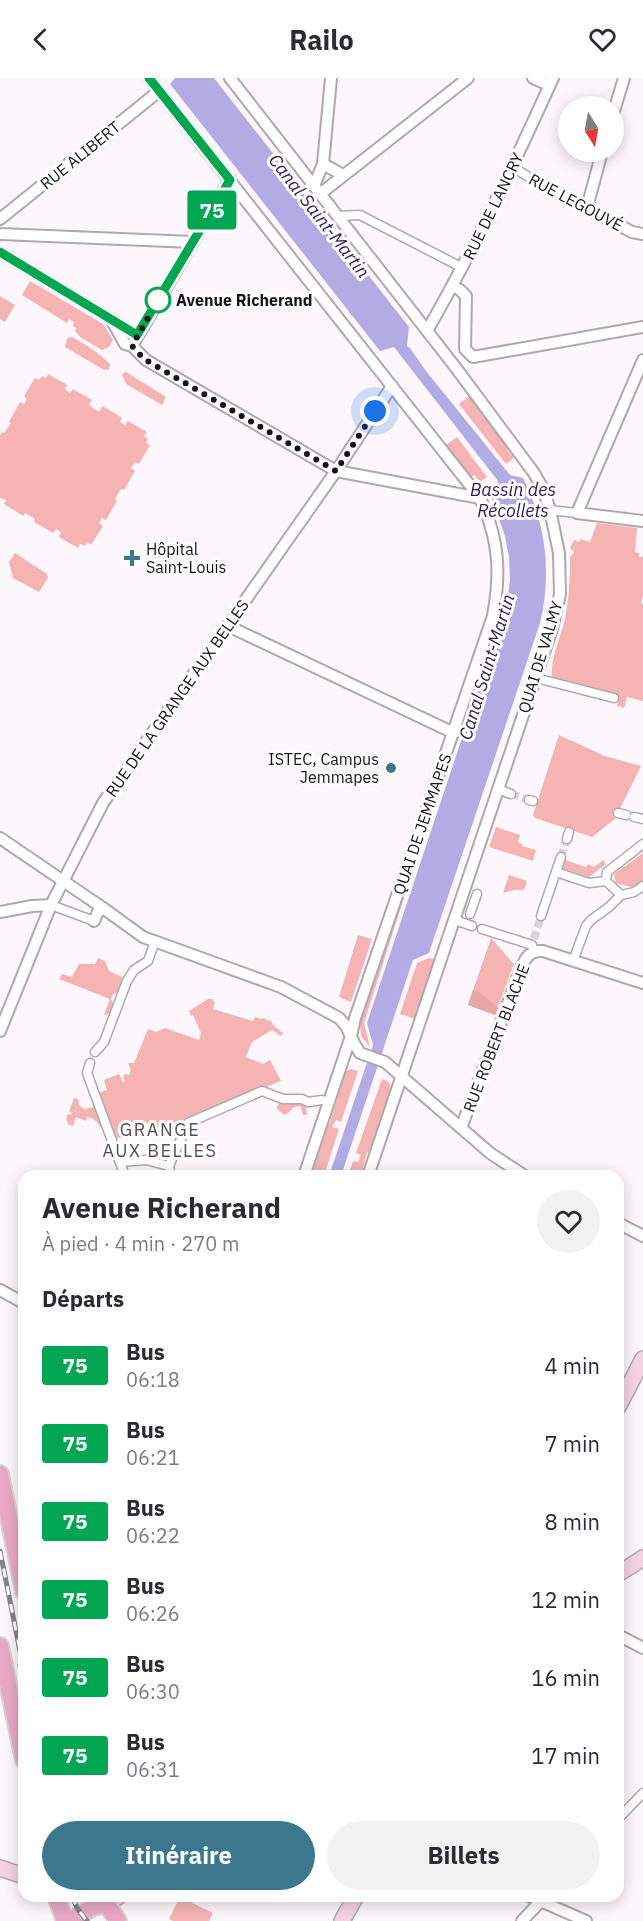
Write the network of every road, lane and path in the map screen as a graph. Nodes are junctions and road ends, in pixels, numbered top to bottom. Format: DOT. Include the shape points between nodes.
graph roads {
  1 [pos="149,78"];
  2 [pos="230,78"];
  3 [pos="331,78"];
  4 [pos="468,78"];
  5 [pos="533,78"];
  6 [pos="624,78"];
  7 [pos="551,82"];
  8 [pos="157,89"];
  9 [pos="619,96"];
  10 [pos="599,162"];
  11 [pos="323,164"];
  12 [pos="511,166"];
  13 [pos="343,175"];
  14 [pos="230,180"];
  15 [pos="317,190"];
  16 [pos="590,207"];
  17 [pos="338,216"];
  18 [pos="0,219"];
  19 [pos="0,234"];
  20 [pos="643,234"];
  21 [pos="193,242"];
  22 [pos="0,252"];
  23 [pos="463,268"];
  24 [pos="453,286"];
  25 [pos="643,327"];
  26 [pos="427,331"];
  27 [pos="134,340"];
  28 [pos="643,360"];
  29 [pos="392,386"];
  30 [pos="336,471"];
  31 [pos="480,498"];
  32 [pos="550,510"];
  33 [pos="577,513"];
  34 [pos="643,521"];
  35 [pos="228,626"];
  36 [pos="536,678"];
  37 [pos="614,698"];
  38 [pos="454,733"];
  39 [pos="498,789"];
  40 [pos="511,794"];
  41 [pos="0,838"];
  42 [pos="643,844"];
  43 [pos="561,857"];
  44 [pos="557,869"];
  45 [pos="63,881"];
  46 [pos="606,881"];
  47 [pos="643,886"];
  48 [pos="477,894"];
  49 [pos="621,895"];
  50 [pos="51,905"];
  51 [pos="103,908"];
  52 [pos="0,912"];
  53 [pos="541,916"];
  54 [pos="455,920"];
  55 [pos="94,921"];
  56 [pos="482,929"];
  57 [pos="155,941"];
  58 [pos="533,945"];
  59 [pos="573,961"];
  60 [pos="643,982"];
  61 [pos="0,1031"];
  62 [pos="351,1036"];
  63 [pos="95,1052"];
  64 [pos="90,1064"];
  65 [pos="400,1075"];
  66 [pos="322,1100"];
  67 [pos="461,1128"];
  68 [pos="121,1162"];
  69 [pos="169,1166"];
  70 [pos="123,1170"];
  71 [pos="170,1170"];
  72 [pos="306,1170"];
  73 [pos="370,1170"];
  74 [pos="516,1170"];
  75 [pos="624,1226"];
  76 [pos="643,1236"];
  77 [pos="0,1290"];
  78 [pos="18,1300"];
  79 [pos="643,1359"];
  80 [pos="624,1395"];
  81 [pos="0,1474"];
  82 [pos="643,1558"];
  83 [pos="18,1562"];
  84 [pos="624,1570"];
  85 [pos="624,1638"];
  86 [pos="0,1646"];
  87 [pos="643,1648"];
  88 [pos="18,1732"];
  89 [pos="643,1793"];
  90 [pos="624,1813"];
  91 [pos="0,1868"];
  92 [pos="18,1874"];
  93 [pos="58,1902"];
  94 [pos="103,1902"];
  95 [pos="108,1902"];
  96 [pos="110,1902"];
  97 [pos="353,1902"];
  98 [pos="540,1902"];
  99 [pos="549,1902"];
  100 [pos="65,1921"];
  101 [pos="70,1921"];
  102 [pos="93,1921"];
  103 [pos="118,1921"];
  104 [pos="342,1921"];
  105 [pos="522,1921"];
  106 [pos="586,1921"];
  1 -- 8 [label="street, QUAI DE JEMMAPES"];
  2 -- 15 [label="street, QUAI DE VALMY"];
  3 -- 11 [label="street"];
  4 -- 13 [label="street"];
  5 -- 7 [label="street"];
  6 -- 9 [label="street"];
  7 -- 12 [label="street, RUE DE LANCRY"];
  8 -- 14 [label="street, QUAI DE JEMMAPES"];
  8 -- 18 [label="street, RUE ALIBERT"];
  10 -- 16 [label="street"];
  11 -- 13 [label="street"];
  11 -- 15 [label="street"];
  12 -- 16 [label="street, RUE LEGOUVÉ" via="553,192"];
  12 -- 23 [label="street, RUE DE LANCRY"];
  13 -- 15 [label="street"];
  14 -- 21 [label="street"];
  14 -- 29 [label="street, QUAI DE JEMMAPES"];
  15 -- 17 [label="street, QUAI DE VALMY"];
  16 -- 20 [label="street, RUE LEGOUVÉ" via="632,232"];
  17 -- 23 [label="street" via="360,215"];
  17 -- 26 [label="street, QUAI DE VALMY"];
  19 -- 21 [label="street"];
  21 -- 27 [label="street"];
  22 -- 27 [label="street" via="111,319"];
  23 -- 24 [label="street, RUE DE LANCRY"];
  24 -- 25 [label="street" via="466,296 465,349 473,357"];
  24 -- 26 [label="street, RUE DE LANCRY"];
  26 -- 32 [label="street, QUAI DE VALMY" via="528,463"];
  27 -- 30 [label="street" via="146,360"];
  28 -- 33 [label="street"];
  29 -- 30 [label="street, RUE DE LA GRANGE AUX BELLES"];
  29 -- 31 [label="street, QUAI DE JEMMAPES"];
  30 -- 31 [label="street"];
  30 -- 35 [label="street, RUE DE LA GRANGE AUX BELLES"];
  31 -- 38 [label="street, QUAI DE JEMMAPES" via="496,547 497,593"];
  32 -- 33 [label="street"];
  32 -- 36 [label="street, QUAI DE VALMY" via="560,553 560,594"];
  33 -- 34 [label="street"];
  35 -- 38 [label="street"];
  35 -- 45 [label="street, RUE DE LA GRANGE AUX BELLES" via="103,803"];
  36 -- 37 [label="street"];
  36 -- 39 [label="street, QUAI DE VALMY"];
  38 -- 62 [label="street, QUAI DE JEMMAPES"];
  39 -- 40 [label="street"];
  39 -- 54 [label="street, QUAI DE VALMY"];
  41 -- 45 [label="street"];
  42 -- 46 [label="street" via="607,872"];
  43 -- 44 [label="street"];
  44 -- 46 [label="street" via="589,883"];
  44 -- 53 [label="street"];
  45 -- 50 [label="street, RUE DE LA GRANGE AUX BELLES"];
  45 -- 51 [label="street"];
  46 -- 49 [label="street"];
  47 -- 49 [label="street"];
  48 -- 54 [label="street" via="469,920"];
  49 -- 59 [label="street" via="586,926"];
  50 -- 52 [label="street"];
  50 -- 55 [label="street"];
  50 -- 61 [label="street, RUE DE LA GRANGE AUX BELLES"];
  51 -- 55 [label="street"];
  51 -- 57 [label="street" via="143,937"];
  54 -- 65 [label="street, QUAI DE VALMY"];
  56 -- 58 [label="street"];
  57 -- 62 [label="street" via="295,993 339,1018"];
  57 -- 63 [label="street" via="148,961 134,970 127,981 104,1042"];
  58 -- 59 [label="street"];
  58 -- 67 [label="street, RUE ROBERT BLACHE"];
  59 -- 60 [label="street"];
  62 -- 65 [label="street" via="360,1053 385,1062"];
  62 -- 72 [label="street, QUAI DE JEMMAPES"];
  64 -- 68 [label="street" via="87,1073"];
  65 -- 67 [label="street"];
  65 -- 73 [label="street, QUAI DE VALMY"];
  66 -- 69 [label="street" via="283,1099 262,1091 188,1123"];
  67 -- 74 [label="street"];
  68 -- 69 [label="street" via="146,1160"];
  68 -- 70 [label="street"];
  69 -- 71 [label="street"];
  75 -- 76 [label="street"];
  77 -- 78 [label="street"];
  79 -- 80 [label="main road"];
  81 -- 83 [label="main road"];
  82 -- 84 [label="main road"];
  85 -- 87 [label="street"];
  86 -- 88 [label="main road"];
  89 -- 90 [label="street"];
  91 -- 92 [label="main road"];
  93 -- 100 [label="main road"];
  94 -- 101 [label="main road"];
  95 -- 102 [label="main road"];
  96 -- 103 [label="main road"];
  97 -- 104 [label="main road"];
  98 -- 105 [label="street"];
  99 -- 106 [label="street"];
}
